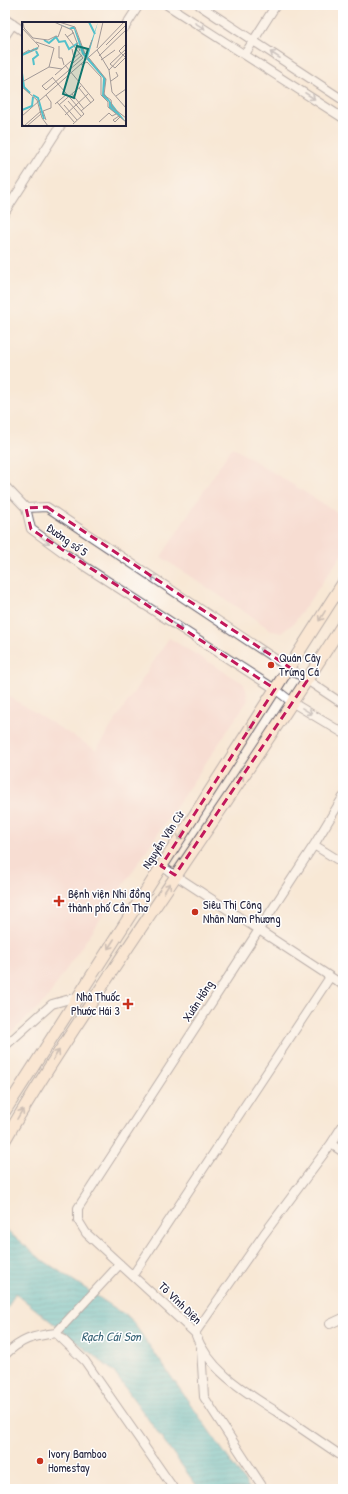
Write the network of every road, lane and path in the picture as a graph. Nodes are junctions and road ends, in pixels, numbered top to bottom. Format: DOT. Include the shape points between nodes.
graph roads {
  1 [pos="139,5"];
  2 [pos="167,5"];
  3 [pos="199,5"];
  4 [pos="276,5"];
  5 [pos="5,19"];
  6 [pos="13,24"];
  7 [pos="126,25"];
  8 [pos="22,30"];
  9 [pos="5,36"];
  10 [pos="253,41"];
  11 [pos="245,54"];
  12 [pos="343,100"];
  13 [pos="343,118"];
  14 [pos="60,126"];
  15 [pos="5,212"];
  16 [pos="5,486"];
  17 [pos="26,508"];
  18 [pos="343,583"];
  19 [pos="343,624"];
  20 [pos="289,667"];
  21 [pos="307,681"];
  22 [pos="275,689"];
  23 [pos="293,703"];
  24 [pos="343,704"];
  25 [pos="343,733"];
  26 [pos="343,797"];
  27 [pos="314,845"];
  28 [pos="343,863"];
  29 [pos="161,866"];
  30 [pos="175,875"];
  31 [pos="258,931"];
  32 [pos="330,977"];
  33 [pos="343,985"];
  34 [pos="77,997"];
  35 [pos="5,1046"];
  36 [pos="5,1111"];
  37 [pos="343,1125"];
  38 [pos="5,1140"];
  39 [pos="331,1144"];
  40 [pos="343,1152"];
  41 [pos="78,1220"];
  42 [pos="120,1264"];
  43 [pos="133,1275"];
  44 [pos="343,1318"];
  45 [pos="330,1324"];
  46 [pos="56,1333"];
  47 [pos="195,1333"];
  48 [pos="200,1348"];
  49 [pos="5,1356"];
  50 [pos="343,1457"];
  51 [pos="174,1489"];
  52 [pos="264,1489"];
  1 -- 7 [label="street"];
  2 -- 11 [label="street, one-way"];
  3 -- 10 [label="street"];
  4 -- 10 [label="street"];
  5 -- 6 [label="street"];
  6 -- 8 [label="street"];
  6 -- 9 [label="street"];
  10 -- 11 [label="street"];
  12 -- 10 [label="street, one-way"];
  11 -- 13 [label="street, one-way"];
  14 -- 15 [label="street"];
  16 -- 17 [label="street"];
  20 -- 17 [label="street, Đường số 5, one-way" via="47,507"];
  17 -- 22 [label="street, Đường số 5, one-way" via="31,529 64,553"];
  18 -- 20 [label="main road, Nguyễn Văn Cừ, one-way"];
  19 -- 21 [label="main road"];
  20 -- 21 [label="street, Đường số 5"];
  20 -- 22 [label="main road, Nguyễn Văn Cừ"];
  21 -- 23 [label="main road"];
  21 -- 24 [label="street, Đường số 5"];
  22 -- 23 [label="street, Đường số 5"];
  22 -- 29 [label="main road, Nguyễn Văn Cừ, one-way"];
  23 -- 25 [label="street, Đường số 5, one-way"];
  30 -- 23 [label="main road, one-way"];
  26 -- 27 [label="street, Xuân Hồng"];
  27 -- 28 [label="street"];
  27 -- 31 [label="street, Xuân Hồng"];
  29 -- 30 [label="street"];
  29 -- 34 [label="main road, Nguyễn Văn Cừ, one-way"];
  30 -- 31 [label="street"];
  38 -- 30 [label="main road, one-way" via="35,1088"];
  31 -- 32 [label="street"];
  31 -- 41 [label="street, Xuân Hồng" via="78,1208"];
  32 -- 33 [label="street"];
  32 -- 43 [label="street"];
  34 -- 35 [label="street" via="52,1004"];
  34 -- 36 [label="main road, Nguyễn Văn Cừ"];
  37 -- 39 [label="street"];
  39 -- 40 [label="street"];
  39 -- 47 [label="street"];
  41 -- 42 [label="street, Tô Vĩnh Diện" via="86,1233"];
  42 -- 43 [label="street, Tô Vĩnh Diện"];
  42 -- 46 [label="street"];
  43 -- 47 [label="street, Tô Vĩnh Diện"];
  44 -- 45 [label="street"];
  46 -- 49 [label="street" via="15,1344"];
  46 -- 51 [label="street" via="85,1361"];
  47 -- 48 [label="street, Tô Vĩnh Diện"];
  48 -- 50 [label="street, Tô Vĩnh Diện" via="216,1369 237,1386"];
  48 -- 52 [label="street" via="204,1398"];
}
